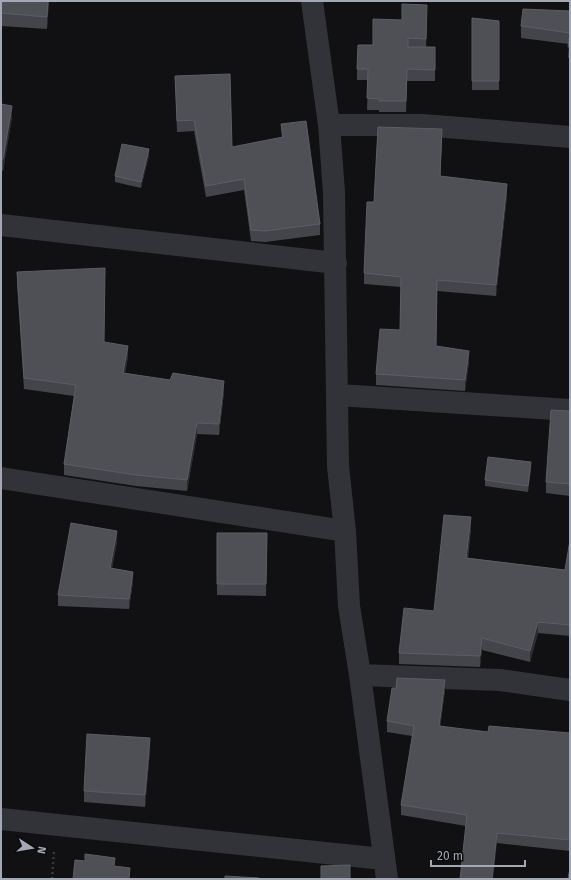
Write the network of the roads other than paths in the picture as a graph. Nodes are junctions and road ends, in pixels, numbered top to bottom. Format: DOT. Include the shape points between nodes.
graph roads {
  1 [pos="312,1"];
  2 [pos="329,125"];
  3 [pos="570,137"];
  4 [pos="1,225"];
  5 [pos="336,263"];
  6 [pos="338,395"];
  7 [pos="570,410"];
  8 [pos="1,478"];
  9 [pos="345,531"];
  10 [pos="360,675"];
  11 [pos="570,690"];
  12 [pos="1,819"];
  13 [pos="385,869"];
  1 -- 2 [label="street"];
  2 -- 3 [label="street" via="423,125"];
  2 -- 5 [label="street"];
  4 -- 5 [label="street"];
  5 -- 6 [label="street"];
  6 -- 7 [label="street"];
  6 -- 9 [label="street" via="338,466"];
  8 -- 9 [label="street"];
  9 -- 10 [label="street" via="349,606"];
  10 -- 11 [label="street" via="500,680"];
  10 -- 13 [label="street"];
  12 -- 13 [label="street"];
}
